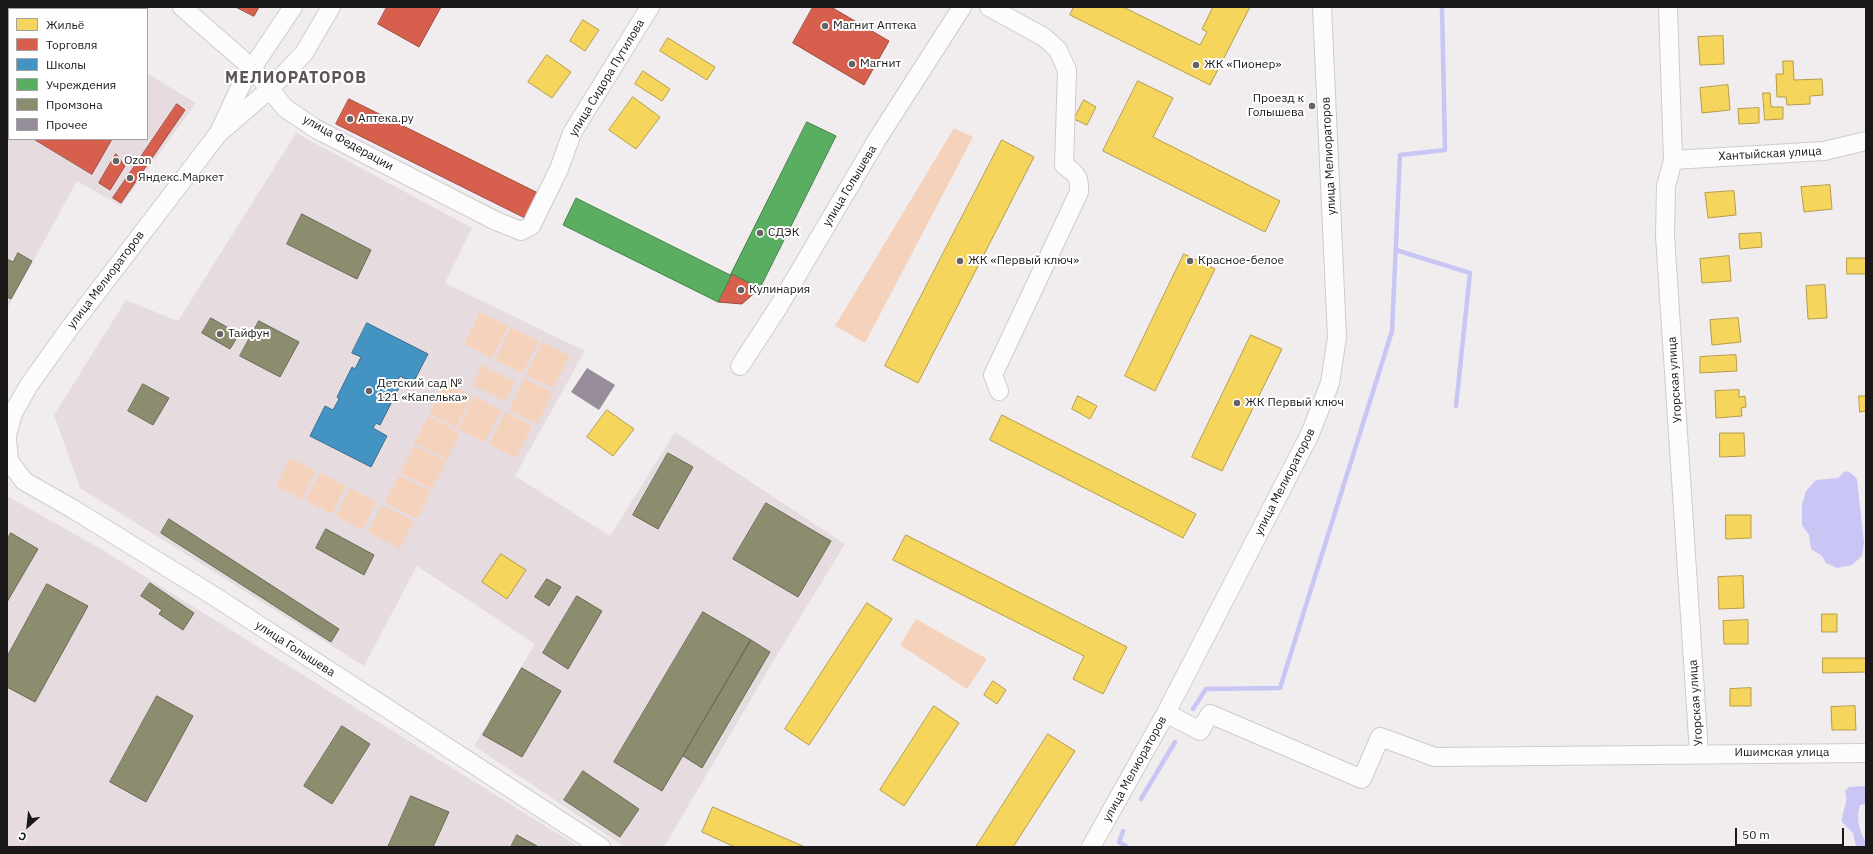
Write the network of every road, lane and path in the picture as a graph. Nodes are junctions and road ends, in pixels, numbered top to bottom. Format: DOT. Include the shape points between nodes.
graph roads {
  1 [pos="182,7"];
  2 [pos="293,7"];
  3 [pos="331,7"];
  4 [pos="650,7"];
  5 [pos="962,7"];
  6 [pos="989,7"];
  7 [pos="1322,7"];
  8 [pos="1668,7"];
  9 [pos="252,68"];
  10 [pos="270,89"];
  11 [pos="218,134"];
  12 [pos="1866,141"];
  13 [pos="1673,160"];
  14 [pos="520,231"];
  15 [pos="740,366"];
  16 [pos="999,392"];
  17 [pos="7,435"];
  18 [pos="7,439"];
  19 [pos="1166,713"];
  20 [pos="1699,753"];
  21 [pos="1866,753"];
  22 [pos="601,847"];
  23 [pos="1091,847"];
  1 -- 9 [label="street, улица Федерации"];
  2 -- 9 [label="street, улица Мелиораторов"];
  3 -- 10 [label="street, улица Мелиораторов" via="304,53"];
  4 -- 14 [label="street, улица Сидора Путилова" via="572,133 559,169 531,226"];
  5 -- 15 [label="street, улица Голышева" via="878,138 779,306"];
  6 -- 16 [label="street" via="1044,37 1058,50 1067,70 1064,165 1075,173 1080,181 1079,192 993,375"];
  7 -- 19 [label="street, улица Мелиораторов" via="1337,337 1330,383 1310,434"];
  8 -- 13 [label="street, Угорская улица"];
  9 -- 10 [label="street, улица Федерации"];
  9 -- 11 [label="street, улица Мелиораторов"];
  10 -- 11 [label="street, улица Мелиораторов"];
  10 -- 14 [label="street, улица Федерации" via="285,108 316,129"];
  11 -- 17 [label="street, улица Мелиораторов" via="73,323 29,385 12,413"];
  12 -- 13 [label="street, Хантыйская улица" via="1824,151"];
  13 -- 20 [label="street, Угорская улица" via="1666,186 1665,235"];
  18 -- 22 [label="street, улица Голышева" via="9,460 24,481 216,598"];
  19 -- 20 [label="street, Ишимская улица" via="1200,731 1210,714 1362,779 1380,737 1435,757"];
  19 -- 23 [label="street, улица Мелиораторов"];
  20 -- 21 [label="street, Ишимская улица"];
}
